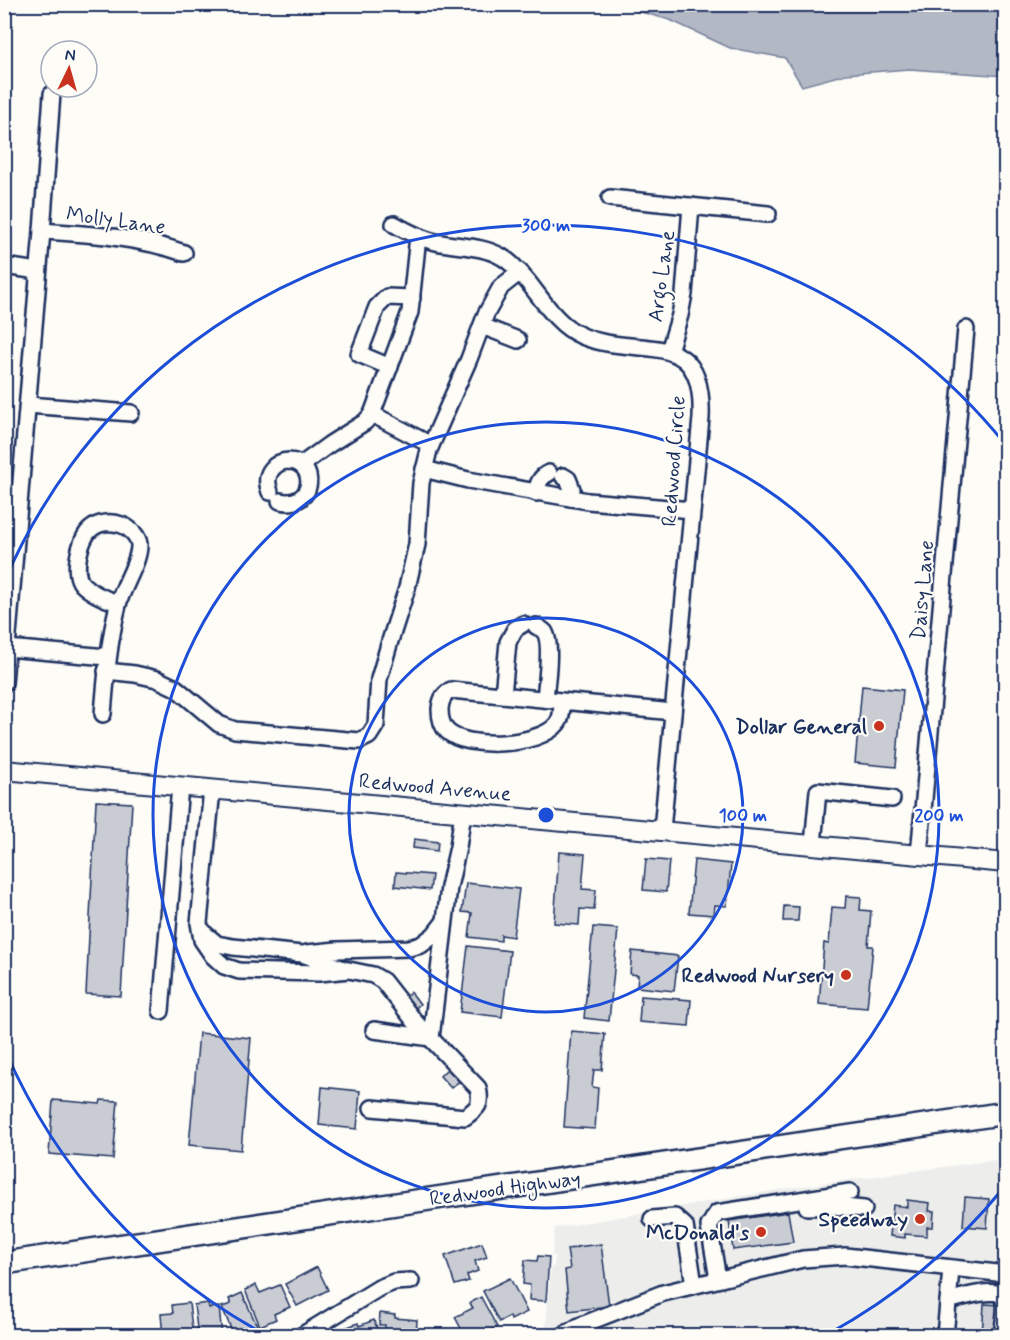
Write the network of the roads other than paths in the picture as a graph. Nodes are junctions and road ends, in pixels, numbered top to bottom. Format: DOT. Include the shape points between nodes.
graph roads {
  1 [pos="52,99"];
  2 [pos="610,198"];
  3 [pos="692,206"];
  4 [pos="768,214"];
  5 [pos="394,224"];
  6 [pos="42,231"];
  7 [pos="418,236"];
  8 [pos="184,253"];
  9 [pos="4,266"];
  10 [pos="38,271"];
  11 [pos="520,272"];
  12 [pos="412,298"];
  13 [pos="482,326"];
  14 [pos="966,329"];
  15 [pos="518,340"];
  16 [pos="669,351"];
  17 [pos="390,367"];
  18 [pos="28,405"];
  19 [pos="131,413"];
  20 [pos="372,414"];
  21 [pos="431,445"];
  22 [pos="301,465"];
  23 [pos="424,470"];
  24 [pos="536,493"];
  25 [pos="571,498"];
  26 [pos="692,510"];
  27 [pos="118,603"];
  28 [pos="7,648"];
  29 [pos="107,664"];
  30 [pos="4,683"];
  31 [pos="503,695"];
  32 [pos="545,699"];
  33 [pos="562,701"];
  34 [pos="673,712"];
  35 [pos="103,714"];
  36 [pos="4,770"];
  37 [pos="180,786"];
  38 [pos="212,789"];
  39 [pos="892,799"];
  40 [pos="463,812"];
  41 [pos="662,830"];
  42 [pos="813,844"];
  43 [pos="919,855"];
  44 [pos="1005,863"];
  45 [pos="445,920"];
  46 [pos="199,923"];
  47 [pos="302,954"];
  48 [pos="349,970"];
  49 [pos="161,1011"];
  50 [pos="374,1030"];
  51 [pos="431,1038"];
  52 [pos="372,1108"];
  53 [pos="1005,1113"];
  54 [pos="850,1192"];
  55 [pos="864,1209"];
  56 [pos="733,1211"];
  57 [pos="652,1219"];
  58 [pos="4,1263"];
  59 [pos="951,1269"];
  60 [pos="1005,1274"];
  61 [pos="718,1279"];
  62 [pos="411,1281"];
  63 [pos="694,1285"];
  64 [pos="948,1301"];
  65 [pos="301,1335"];
  66 [pos="562,1335"];
  67 [pos="945,1335"];
  68 [pos="1002,1335"];
  1 -- 6 [label="street"];
  2 -- 3 [label="street"];
  3 -- 4 [label="street"];
  3 -- 16 [label="street, Argo Lane" via="684,294"];
  5 -- 7 [label="street"];
  6 -- 8 [label="street, Molly Lane" via="139,241"];
  6 -- 10 [label="street"];
  7 -- 11 [label="street" via="490,251"];
  7 -- 12 [label="street"];
  9 -- 10 [label="street"];
  10 -- 18 [label="street"];
  11 -- 13 [label="street" via="501,287"];
  11 -- 16 [label="street" via="552,313 582,336"];
  12 -- 17 [label="street"];
  12 -- 17 [label="street" via="387,297 377,308 358,354"];
  13 -- 15 [label="street"];
  13 -- 21 [label="street"];
  14 -- 43 [label="street, Daisy Lane"];
  16 -- 26 [label="street, Redwood Circle" via="690,366 702,401"];
  17 -- 20 [label="street"];
  18 -- 19 [label="street"];
  18 -- 28 [label="street"];
  20 -- 21 [label="street"];
  20 -- 22 [label="street"];
  21 -- 23 [label="street"];
  22 -- 22 [label="street" via="309,483 304,495 287,503 267,485 270,471 281,462"];
  23 -- 24 [label="street"];
  23 -- 29 [label="street" via="417,544 380,680 376,725 369,736 359,741 235,730 219,724 176,688"];
  24 -- 25 [label="street"];
  24 -- 25 [label="street" via="544,475 556,475 568,479"];
  25 -- 26 [label="street"];
  26 -- 34 [label="street, Redwood Circle"];
  27 -- 27 [label="street" via="139,543 134,533 122,525 103,522 90,529 82,542 78,576 82,584 100,597"];
  27 -- 29 [label="street"];
  28 -- 29 [label="street"];
  28 -- 30 [label="street"];
  29 -- 35 [label="street"];
  31 -- 32 [label="street"];
  31 -- 32 [label="street" via="508,642 515,629 529,625 544,631 549,643"];
  31 -- 33 [label="street" via="451,690 441,701 441,723 466,741 512,743 530,739 557,724"];
  32 -- 33 [label="street"];
  33 -- 34 [label="street"];
  34 -- 41 [label="street, Redwood Circle"];
  36 -- 37 [label="main road, Redwood Avenue"];
  37 -- 38 [label="main road, Redwood Avenue"];
  37 -- 49 [label="street"];
  38 -- 40 [label="main road, Redwood Avenue"];
  38 -- 46 [label="street"];
  39 -- 42 [label="street" via="818,791"];
  40 -- 41 [label="main road, Redwood Avenue"];
  40 -- 45 [label="street"];
  41 -- 42 [label="main road, Redwood Avenue"];
  42 -- 43 [label="main road, Redwood Avenue"];
  43 -- 44 [label="main road, Redwood Avenue"];
  45 -- 47 [label="street" via="434,935 409,948"];
  45 -- 51 [label="street"];
  46 -- 47 [label="street" via="217,944"];
  46 -- 48 [label="street" via="202,940 213,956 224,966 239,971"];
  47 -- 48 [label="street"];
  48 -- 51 [label="street" via="383,981"];
  50 -- 51 [label="street"];
  51 -- 52 [label="street" via="478,1088 481,1099 476,1109 465,1117"];
  53 -- 58 [label="highway, Redwood Highway"];
  54 -- 56 [label="street"];
  55 -- 56 [label="street" via="833,1206 750,1216"];
  56 -- 61 [label="street" via="717,1214 709,1226"];
  57 -- 63 [label="street" via="675,1217 685,1226"];
  59 -- 60 [label="street"];
  59 -- 61 [label="street" via="845,1256 803,1259"];
  59 -- 64 [label="street"];
  61 -- 63 [label="street"];
  62 -- 65 [label="street" via="379,1288"];
  63 -- 66 [label="street" via="663,1293"];
  64 -- 67 [label="street"];
  64 -- 68 [label="street" via="992,1291 1000,1293 1005,1305"];
}
